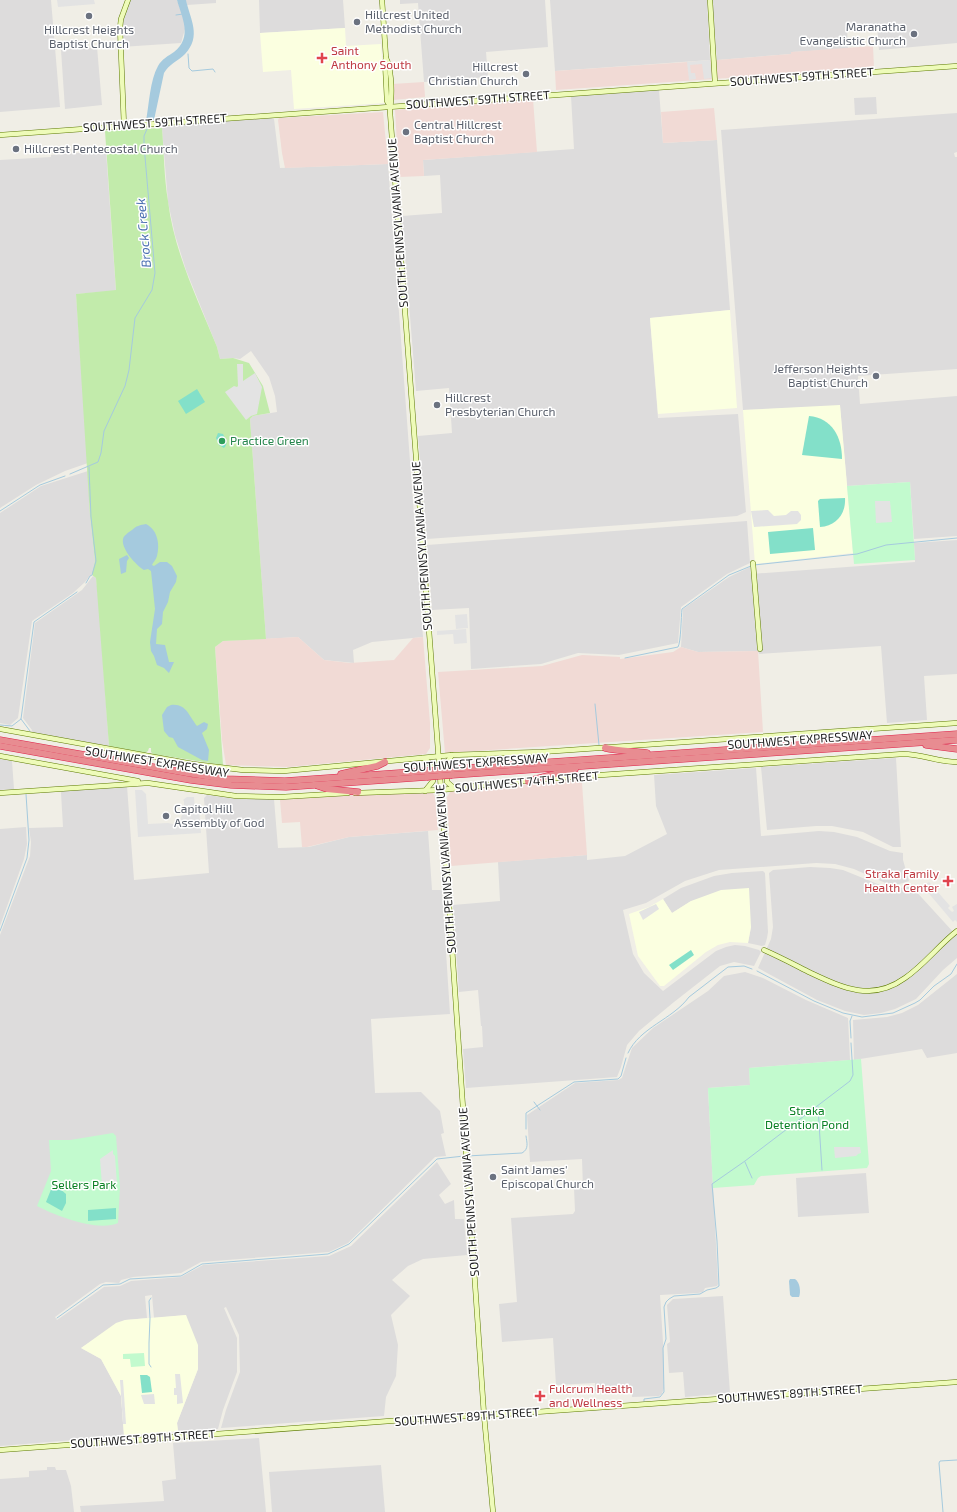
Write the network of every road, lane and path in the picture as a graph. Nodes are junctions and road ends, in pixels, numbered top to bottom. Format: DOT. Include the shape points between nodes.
graph roads {
  1 [pos="128,0"];
  2 [pos="382,0"];
  3 [pos="710,0"];
  4 [pos="957,66"];
  5 [pos="715,83"];
  6 [pos="390,106"];
  7 [pos="124,126"];
  8 [pos="0,135"];
  9 [pos="753,565"];
  10 [pos="760,648"];
  11 [pos="957,723"];
  12 [pos="0,729"];
  13 [pos="957,734"];
  14 [pos="0,740"];
  15 [pos="957,740"];
  16 [pos="912,743"];
  17 [pos="0,746"];
  18 [pos="605,748"];
  19 [pos="957,749"];
  20 [pos="654,755"];
  21 [pos="0,756"];
  22 [pos="438,756"];
  23 [pos="452,756"];
  24 [pos="422,758"];
  25 [pos="385,762"];
  26 [pos="957,762"];
  27 [pos="584,766"];
  28 [pos="452,772"];
  29 [pos="427,774"];
  30 [pos="328,778"];
  31 [pos="528,781"];
  32 [pos="148,783"];
  33 [pos="314,785"];
  34 [pos="454,788"];
  35 [pos="441,790"];
  36 [pos="425,791"];
  37 [pos="358,792"];
  38 [pos="0,793"];
  39 [pos="957,931"];
  40 [pos="764,950"];
  41 [pos="957,1382"];
  42 [pos="484,1415"];
  43 [pos="0,1450"];
  44 [pos="493,1512"];
  1 -- 7 [label="main road" via="121,19 119,35"];
  2 -- 6 [label="main road, SOUTH PENNSYLVANIA AVENUE" via="392,101"];
  3 -- 5 [label="main road"];
  4 -- 5 [label="main road, SOUTHWEST 59TH STREET"];
  5 -- 6 [label="main road, SOUTHWEST 59TH STREET"];
  6 -- 7 [label="main road, SOUTHWEST 59TH STREET"];
  6 -- 22 [label="main road, SOUTH PENNSYLVANIA AVENUE"];
  7 -- 8 [label="main road, SOUTHWEST 59TH STREET"];
  9 -- 10 [label="main road"];
  11 -- 18 [label="main road"];
  12 -- 25 [label="main road" via="226,768 262,771"];
  13 -- 20 [label="highway, SOUTHWEST EXPRESSWAY"];
  14 -- 30 [label="highway, SOUTHWEST EXPRESSWAY" via="219,778 277,781"];
  15 -- 16 [label="highway, SOUTHWEST EXPRESSWAY"];
  16 -- 19 [label="highway"];
  16 -- 27 [label="highway, SOUTHWEST EXPRESSWAY"];
  17 -- 33 [label="highway, SOUTHWEST EXPRESSWAY" via="205,782 260,787"];
  18 -- 20 [label="highway"];
  18 -- 23 [label="main road"];
  20 -- 28 [label="highway, SOUTHWEST EXPRESSWAY"];
  21 -- 32 [label="main road"];
  22 -- 23 [label="main road"];
  22 -- 24 [label="main road"];
  22 -- 35 [label="main road, SOUTH PENNSYLVANIA AVENUE"];
  23 -- 34 [label="main road" via="446,764 447,782"];
  24 -- 25 [label="main road"];
  24 -- 36 [label="main road" via="432,765 433,782"];
  25 -- 30 [label="highway"];
  26 -- 31 [label="main road, SOUTHWEST 74TH STREET" via="903,754"];
  27 -- 28 [label="highway, SOUTHWEST EXPRESSWAY"];
  27 -- 31 [label="highway"];
  28 -- 29 [label="highway, SOUTHWEST EXPRESSWAY, bridge"];
  29 -- 30 [label="highway, SOUTHWEST EXPRESSWAY"];
  29 -- 33 [label="highway, SOUTHWEST EXPRESSWAY"];
  31 -- 34 [label="main road, SOUTHWEST 74TH STREET"];
  32 -- 37 [label="main road, SOUTHWEST 74TH STREET" via="236,796 281,797"];
  32 -- 38 [label="main road, SOUTHWEST 74TH STREET"];
  33 -- 37 [label="highway"];
  34 -- 35 [label="main road, SOUTHWEST 74TH STREET"];
  35 -- 36 [label="main road, SOUTHWEST 74TH STREET"];
  35 -- 42 [label="main road, SOUTH PENNSYLVANIA AVENUE"];
  36 -- 37 [label="main road, SOUTHWEST 74TH STREET"];
  39 -- 40 [label="main road" via="903,980 888,987 869,991 838,986"];
  41 -- 42 [label="main road, SOUTHWEST 89TH STREET"];
  42 -- 43 [label="main road, SOUTHWEST 89TH STREET"];
  42 -- 44 [label="main road, SOUTH PENNSYLVANIA AVENUE"];
}
